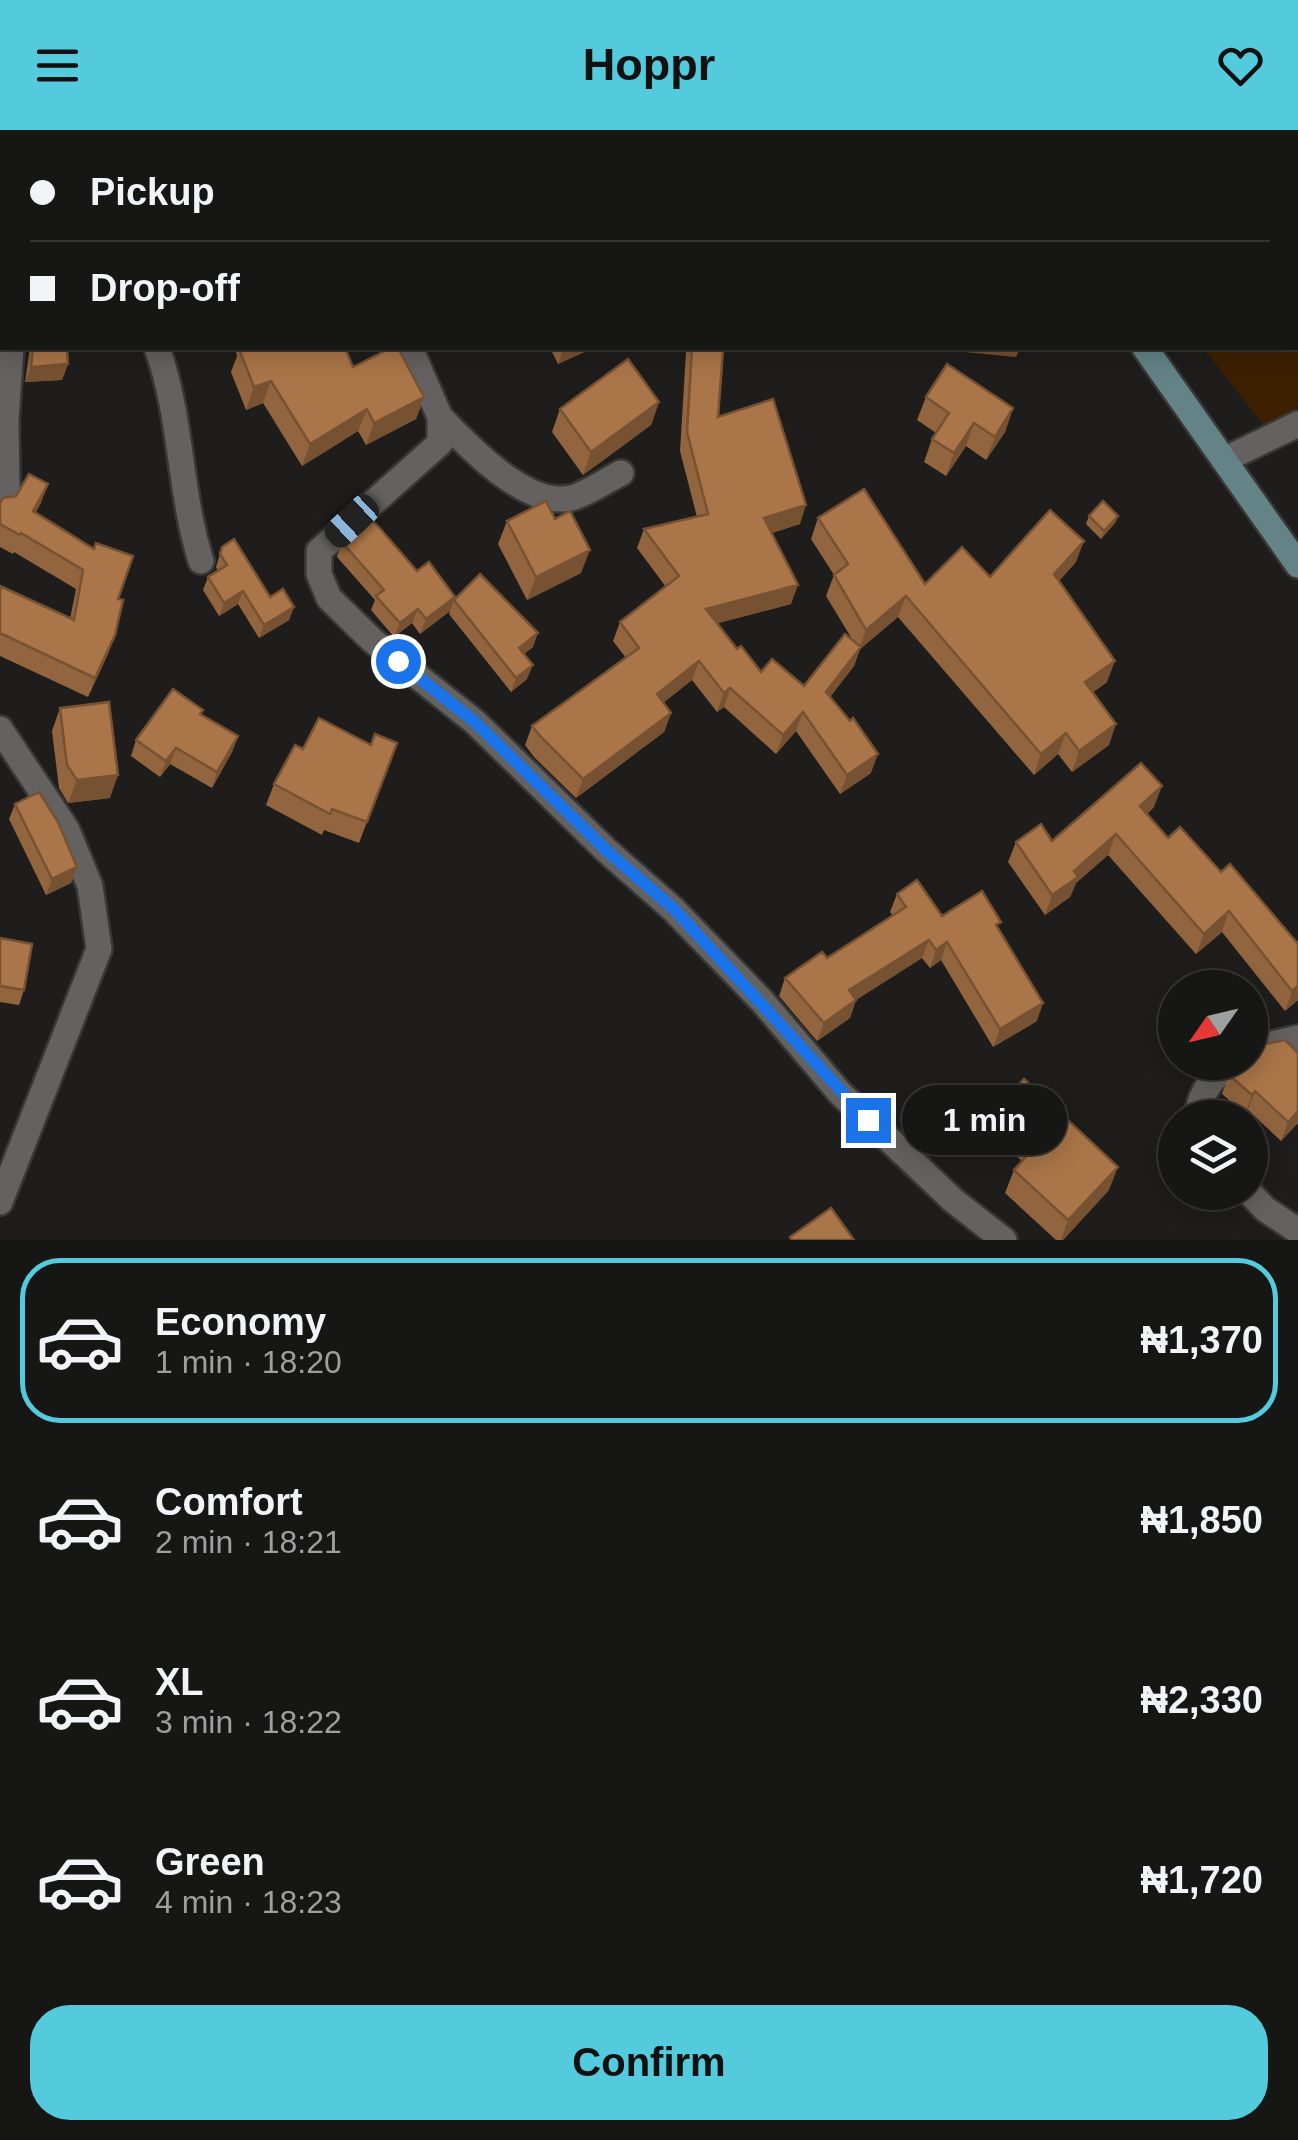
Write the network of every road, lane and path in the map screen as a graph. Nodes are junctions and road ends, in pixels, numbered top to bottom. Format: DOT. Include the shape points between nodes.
graph roads {
  1 [pos="11,350"];
  2 [pos="158,350"];
  3 [pos="411,350"];
  4 [pos="1147,350"];
  5 [pos="440,418"];
  6 [pos="1298,424"];
  7 [pos="1224,460"];
  8 [pos="621,474"];
  9 [pos="0,502"];
  10 [pos="201,561"];
  11 [pos="1298,565"];
  12 [pos="0,729"];
  13 [pos="1298,1038"];
  14 [pos="1268,1045"];
  15 [pos="0,1202"];
  16 [pos="1266,1210"];
  17 [pos="1298,1231"];
  18 [pos="1004,1240"];
  1 -- 9 [label="street" via="7,490"];
  2 -- 10 [label="street"];
  3 -- 5 [label="street"];
  4 -- 7 [label="main road"];
  5 -- 8 [label="street" via="493,470 549,498 572,498"];
  5 -- 18 [label="street" via="440,444 319,551 328,598 475,722 674,909 840,1092"];
  6 -- 7 [label="street"];
  7 -- 11 [label="main road"];
  12 -- 15 [label="street" via="67,830 90,886 99,949"];
  13 -- 14 [label="street"];
  16 -- 17 [label="street"];
}
